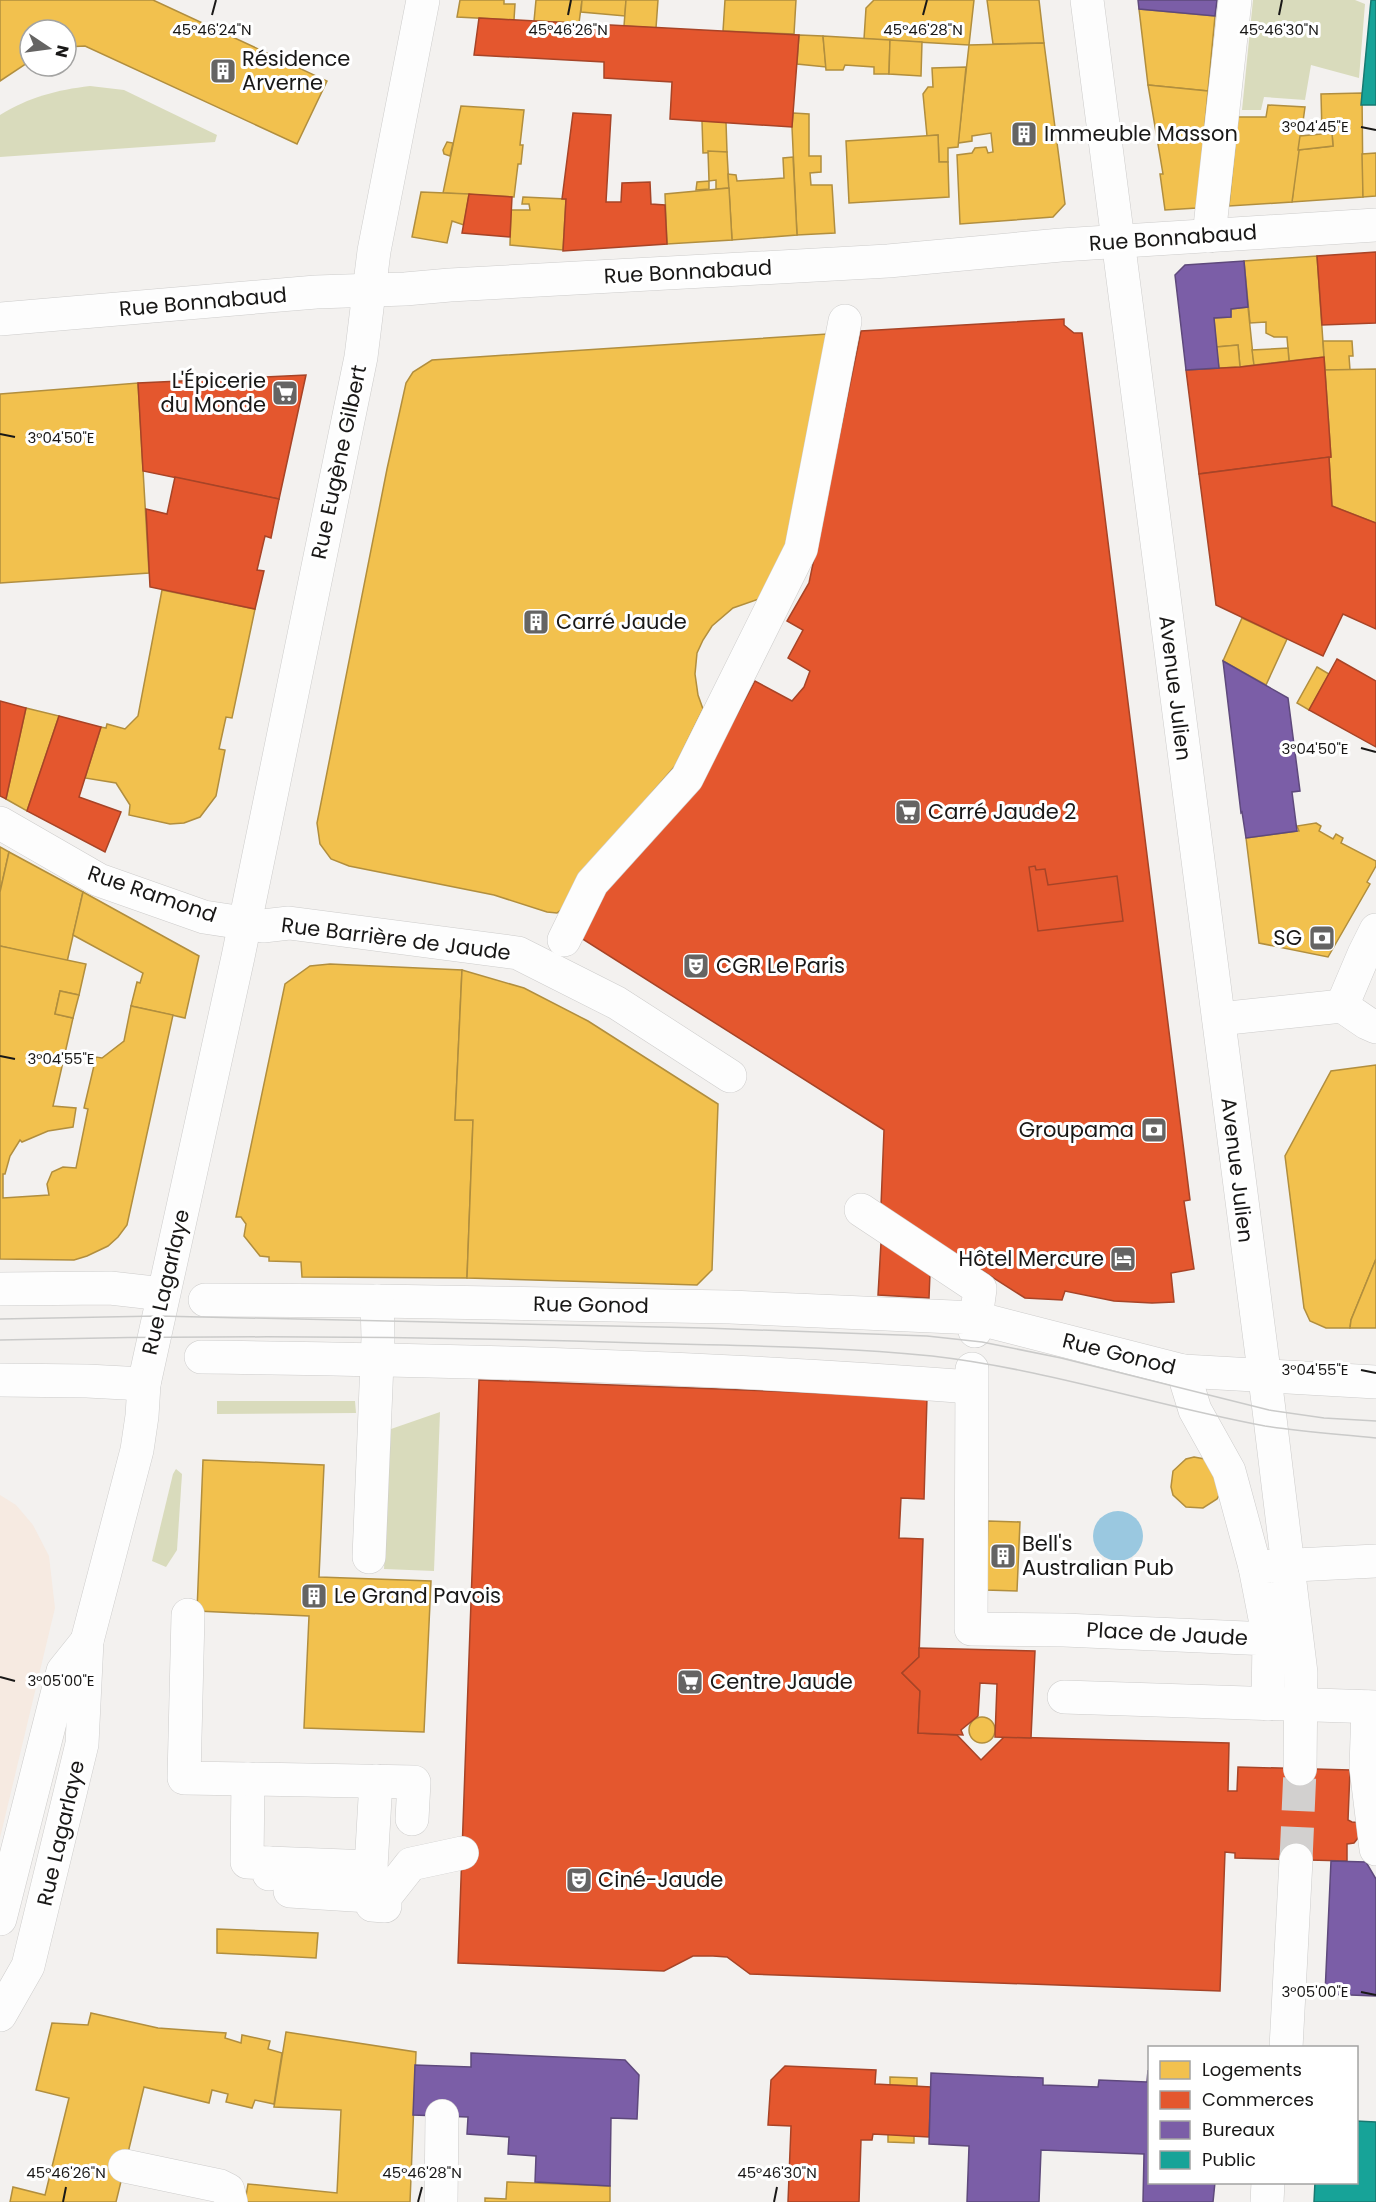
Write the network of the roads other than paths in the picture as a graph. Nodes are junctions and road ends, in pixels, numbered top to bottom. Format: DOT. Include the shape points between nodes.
graph roads {
  1 [pos="423,0"];
  2 [pos="1087,0"];
  3 [pos="1235,0"];
  4 [pos="1376,225"];
  5 [pos="1209,236"];
  6 [pos="1119,242"];
  7 [pos="368,289"];
  8 [pos="0,319"];
  9 [pos="844,321"];
  10 [pos="0,823"];
  11 [pos="244,922"];
  12 [pos="1376,930"];
  13 [pos="564,940"];
  14 [pos="1342,1006"];
  15 [pos="1219,1019"];
  16 [pos="1376,1027"];
  17 [pos="730,1076"];
  18 [pos="861,1209"];
  19 [pos="0,1289"];
  20 [pos="163,1294"];
  21 [pos="205,1300"];
  22 [pos="377,1301"];
  23 [pos="976,1324"];
  24 [pos="201,1357"];
  25 [pos="377,1359"];
  26 [pos="1183,1371"];
  27 [pos="1263,1377"];
  28 [pos="0,1380"];
  29 [pos="1376,1382"];
  30 [pos="144,1384"];
  31 [pos="369,1557"];
  32 [pos="1376,1562"];
  33 [pos="1288,1565"];
  34 [pos="1255,1567"];
  35 [pos="188,1615"];
  36 [pos="1269,1639"];
  37 [pos="87,1641"];
  38 [pos="1064,1697"];
  39 [pos="1284,1704"];
  40 [pos="1372,1707"];
  41 [pos="1300,1769"];
  42 [pos="248,1779"];
  43 [pos="376,1781"];
  44 [pos="412,1844"];
  45 [pos="1376,1849"];
  46 [pos="462,1853"];
  47 [pos="1296,1860"];
  48 [pos="371,1867"];
  49 [pos="269,1879"];
  50 [pos="385,1897"];
  51 [pos="0,1919"];
  52 [pos="0,2015"];
  53 [pos="1286,2046"];
  54 [pos="442,2116"];
  55 [pos="125,2166"];
  56 [pos="1268,2184"];
  57 [pos="231,2202"];
  58 [pos="441,2202"];
  59 [pos="1267,2202"];
  1 -- 7 [label="street, Rue Eugène Gilbert"];
  2 -- 6 [label="street, Avenue Julien"];
  3 -- 5 [label="street"];
  4 -- 5 [label="street, Rue Bonnabaud"];
  5 -- 6 [label="street, Rue Bonnabaud"];
  6 -- 7 [label="street, Rue Bonnabaud" via="888,261"];
  6 -- 15 [label="street, Avenue Julien"];
  7 -- 8 [label="street, Rue Bonnabaud"];
  7 -- 11 [label="street, Rue Eugène Gilbert" via="361,357"];
  9 -- 13 [label="street" via="801,549 687,778 592,883"];
  10 -- 11 [label="street, Rue Ramond" via="99,880 204,916"];
  11 -- 17 [label="street, Rue Barrière de Jaude" via="263,926 289,922 518,953 617,1003"];
  11 -- 20 [label="street, Rue Lagarlaye"];
  12 -- 14 [label="street"];
  14 -- 15 [label="street"];
  14 -- 16 [label="street"];
  15 -- 27 [label="street, Avenue Julien"];
  18 -- 23 [label="street" via="980,1289"];
  19 -- 20 [label="street" via="110,1288"];
  20 -- 30 [label="street, Rue Lagarlaye"];
  21 -- 22 [label="street, Rue Gonod"];
  22 -- 23 [label="street, Rue Gonod" via="730,1307"];
  22 -- 25 [label="street"];
  23 -- 26 [label="street, Rue Gonod"];
  24 -- 25 [label="street"];
  25 -- 31 [label="street"];
  25 -- 36 [label="street, Place de Jaude" via="854,1378 972,1378 971,1629"];
  26 -- 27 [label="street, Rue Gonod"];
  26 -- 34 [label="street, Place de Jaude" via="1195,1410 1230,1471"];
  27 -- 29 [label="street, Rue Gonod"];
  27 -- 33 [label="street"];
  28 -- 30 [label="street"];
  30 -- 37 [label="street, Rue Lagarlaye" via="137,1450"];
  32 -- 33 [label="street"];
  33 -- 34 [label="street"];
  33 -- 39 [label="street" via="1301,1673"];
  34 -- 36 [label="street, Place de Jaude"];
  35 -- 42 [label="street" via="184,1778"];
  36 -- 39 [label="street, Place de Jaude"];
  37 -- 51 [label="street, Rue Lagarlaye" via="63,1671"];
  37 -- 52 [label="street, Rue Lagarlaye" via="82,1744 28,1966"];
  38 -- 39 [label="street"];
  39 -- 40 [label="street"];
  39 -- 41 [label="street"];
  40 -- 45 [label="street" via="1366,1768"];
  42 -- 43 [label="street"];
  42 -- 49 [label="street" via="247,1862"];
  43 -- 44 [label="street" via="414,1782"];
  43 -- 48 [label="street"];
  44 -- 46 [label="street"];
  44 -- 50 [label="street"];
  47 -- 53 [label="street"];
  48 -- 49 [label="street"];
  48 -- 50 [label="street" via="370,1884 291,1881 290,1891"];
  49 -- 50 [label="street" via="385,1906"];
  54 -- 58 [label="street"];
  55 -- 57 [label="street" via="220,2186 228,2190"];
  56 -- 59 [label="street"];
}
